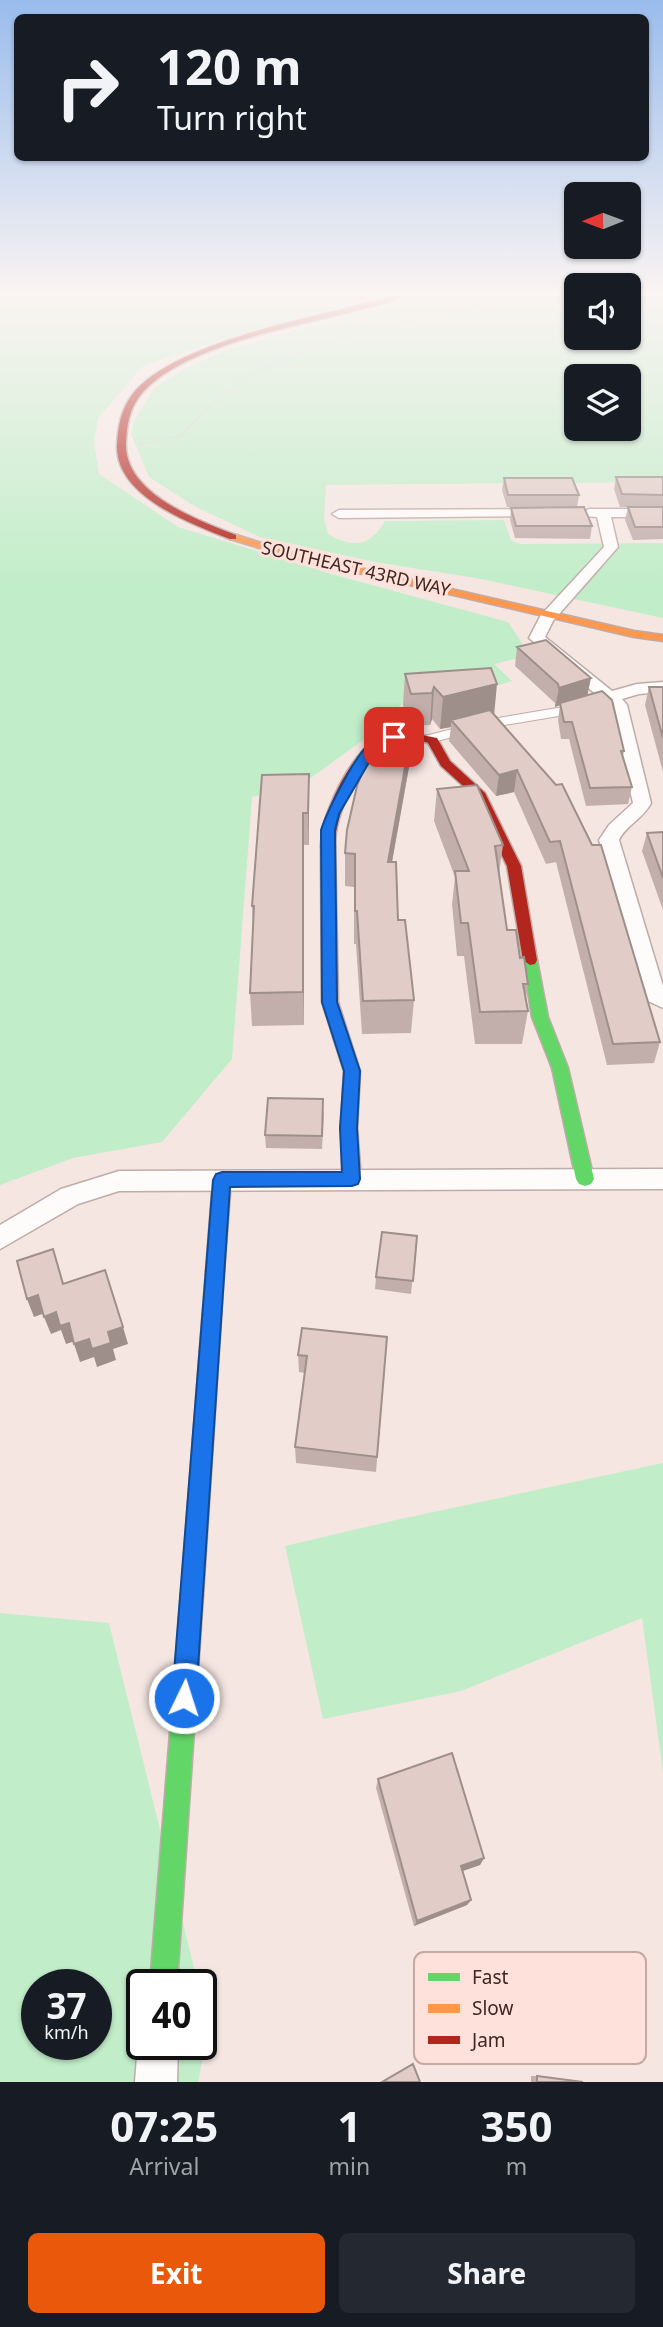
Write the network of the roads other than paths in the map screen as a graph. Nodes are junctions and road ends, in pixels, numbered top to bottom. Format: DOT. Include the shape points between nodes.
graph roads {
  1 [pos="138,393"];
  2 [pos="603,513"];
  3 [pos="663,513"];
  4 [pos="339,514"];
  5 [pos="551,614"];
  6 [pos="634,635"];
  7 [pos="663,638"];
  8 [pos="663,651"];
  9 [pos="663,687"];
  10 [pos="605,699"];
  11 [pos="575,708"];
  12 [pos="429,739"];
  13 [pos="663,1000"];
  14 [pos="352,1179"];
  15 [pos="584,1179"];
  16 [pos="663,1179"];
  17 [pos="222,1180"];
  18 [pos="0,1238"];
  19 [pos="164,1969"];
  20 [pos="158,2060"];
  21 [pos="156,2082"];
  1 -- 5 [label="main road, SOUTHEAST 43RD WAY" via="120,424 118,447 126,470 148,494 186,517 250,543 311,560"];
  2 -- 3 [label="street"];
  2 -- 4 [label="street"];
  2 -- 5 [label="street" via="611,547"];
  5 -- 6 [label="main road, SOUTHEAST 43RD WAY"];
  5 -- 10 [label="street" via="537,631 537,638"];
  6 -- 7 [label="main road, SOUTHEAST 43RD WAY"];
  6 -- 8 [label="main road, SOUTHEAST 43RD WAY"];
  9 -- 10 [label="street"];
  10 -- 13 [label="street" via="622,710 642,803 631,819 613,830 609,840 652,986"];
  11 -- 12 [label="lane"];
  12 -- 14 [label="main road" via="394,737 370,750 332,814 328,830 330,1002 352,1071"];
  12 -- 15 [label="main road" via="445,763 479,793 514,866 540,1017 560,1068"];
  14 -- 15 [label="street"];
  14 -- 17 [label="street"];
  15 -- 16 [label="street"];
  17 -- 18 [label="street" via="97,1185"];
  17 -- 19 [label="main road"];
  20 -- 21 [label="street"];
}
